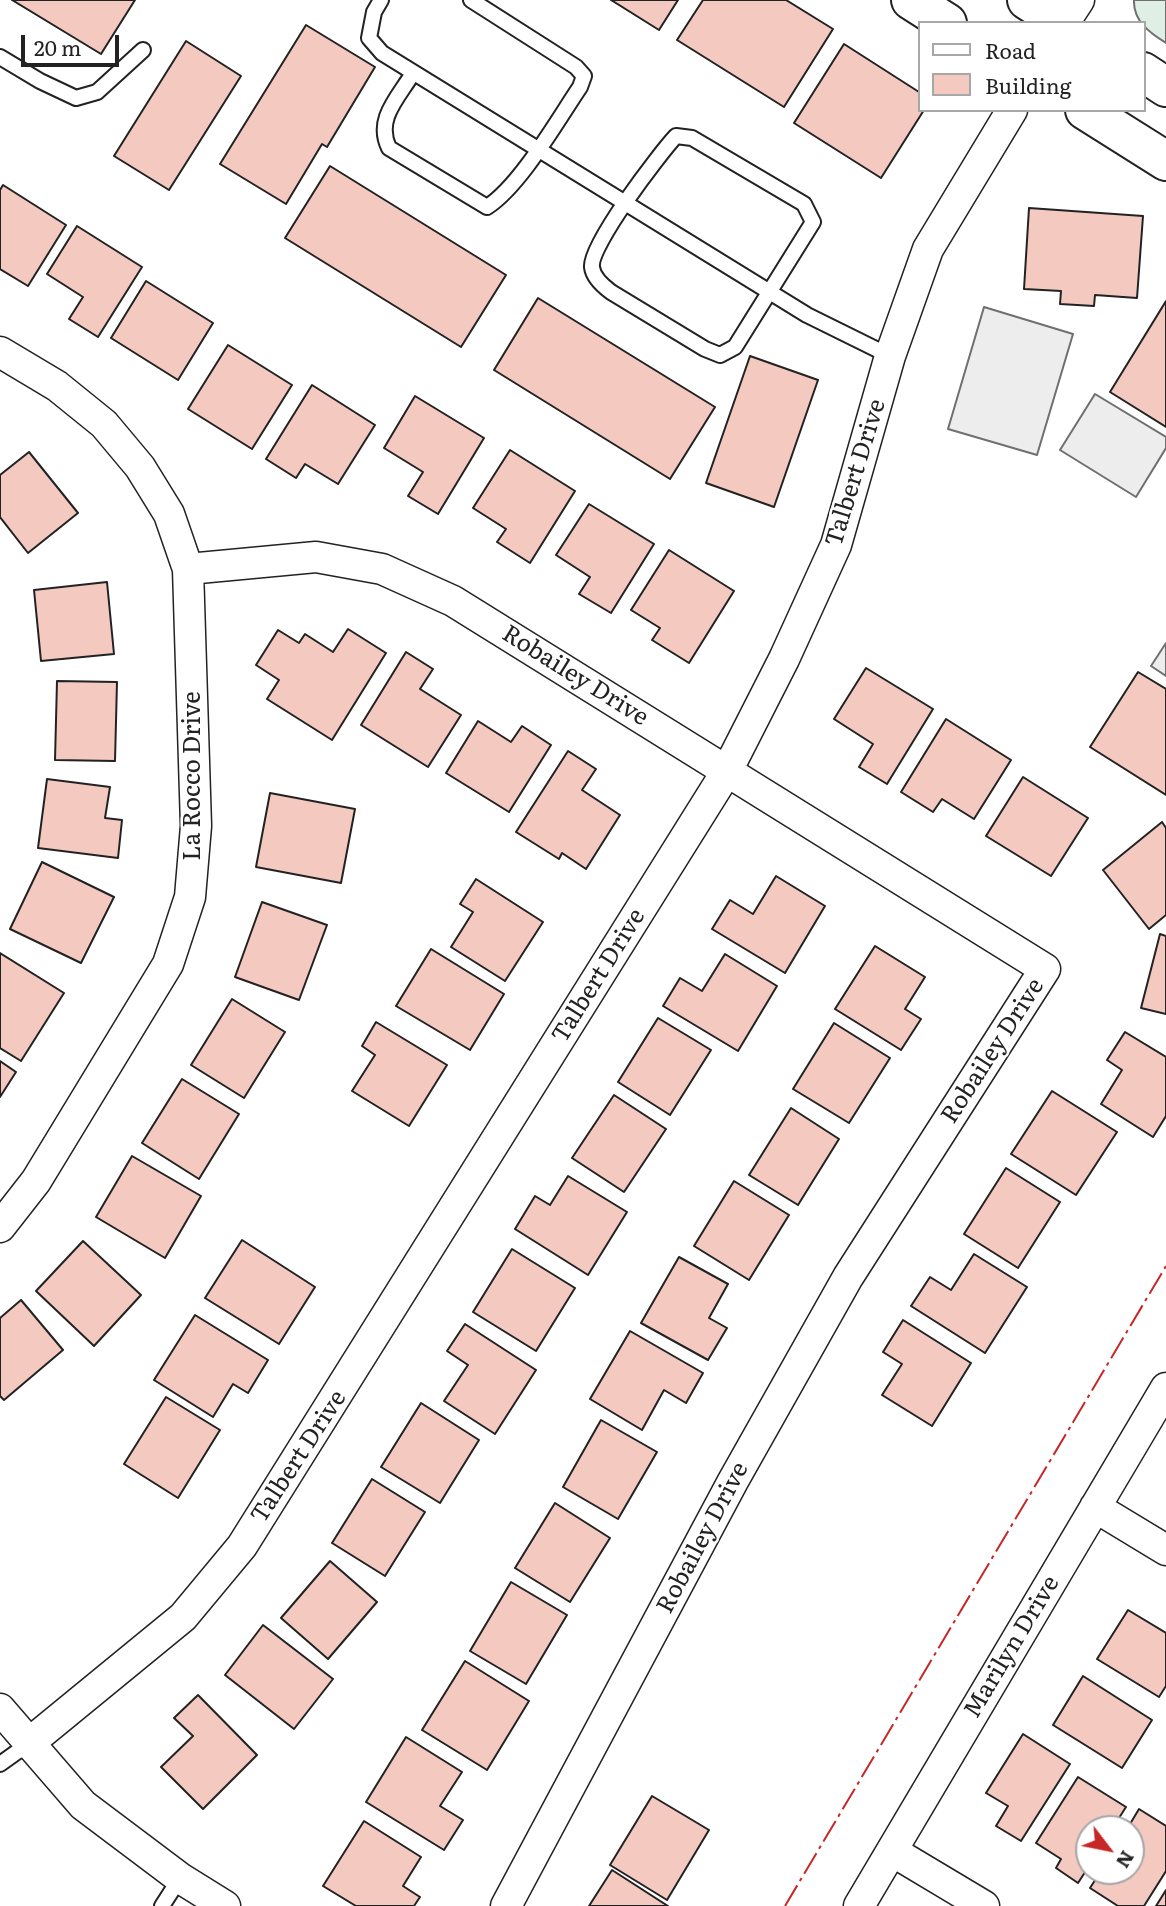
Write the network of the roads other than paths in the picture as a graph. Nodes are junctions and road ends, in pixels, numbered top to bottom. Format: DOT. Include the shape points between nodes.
graph roads {
  1 [pos="381,0"];
  2 [pos="471,0"];
  3 [pos="911,0"];
  4 [pos="1027,0"];
  5 [pos="1079,0"];
  6 [pos="944,21"];
  7 [pos="1061,21"];
  8 [pos="1065,21"];
  9 [pos="143,50"];
  10 [pos="0,57"];
  11 [pos="414,73"];
  12 [pos="1145,73"];
  13 [pos="1166,86"];
  14 [pos="1011,112"];
  15 [pos="1088,112"];
  16 [pos="538,149"];
  17 [pos="1166,161"];
  18 [pos="625,202"];
  19 [pos="771,292"];
  20 [pos="0,352"];
  21 [pos="890,356"];
  22 [pos="188,569"];
  23 [pos="727,771"];
  24 [pos="0,1227"];
  25 [pos="1166,1388"];
  26 [pos="1095,1507"];
  27 [pos="1166,1550"];
  28 [pos="0,1709"];
  29 [pos="28,1744"];
  30 [pos="0,1764"];
  31 [pos="892,1851"];
  32 [pos="180,1878"];
  33 [pos="162,1906"];
  34 [pos="225,1906"];
  35 [pos="506,1906"];
  36 [pos="859,1906"];
  37 [pos="984,1906"];
  1 -- 11 [label="lane" via="369,38 382,53"];
  2 -- 16 [label="lane" via="584,76"];
  3 -- 6 [label="street"];
  4 -- 7 [label="street"];
  5 -- 8 [label="street"];
  9 -- 10 [label="lane" via="97,92 76,98"];
  11 -- 16 [label="lane"];
  11 -- 16 [label="lane" via="383,122 382,134 389,148 403,159 487,207 497,201"];
  12 -- 13 [label="street"];
  14 -- 21 [label="street, Talbert Drive" via="928,249"];
  15 -- 17 [label="street"];
  16 -- 18 [label="lane"];
  18 -- 19 [label="lane"];
  18 -- 19 [label="lane" via="594,253 592,267 600,284 611,292 720,355 735,347"];
  18 -- 19 [label="lane" via="676,136 692,138 804,204 813,222"];
  19 -- 21 [label="lane"];
  20 -- 22 [label="street, La Rocco Drive" via="57,386 104,424 140,467 169,514"];
  21 -- 23 [label="street, Talbert Drive" via="836,545"];
  22 -- 23 [label="street, Robailey Drive" via="316,557 382,569 453,601"];
  22 -- 24 [label="street, La Rocco Drive" via="197,827 190,897 168,964 128,1035 36,1181"];
  23 -- 29 [label="street, Talbert Drive" via="242,1546 183,1617"];
  23 -- 35 [label="street, Robailey Drive" via="1045,969 848,1277 733,1481"];
  25 -- 26 [label="street, Marilyn Drive"];
  26 -- 27 [label="street"];
  26 -- 31 [label="street, Marilyn Drive"];
  28 -- 29 [label="street"];
  29 -- 30 [label="lane"];
  29 -- 32 [label="street" via="83,1805"];
  31 -- 36 [label="street, Marilyn Drive"];
  31 -- 37 [label="street"];
  32 -- 33 [label="lane"];
  32 -- 34 [label="street"];
}
